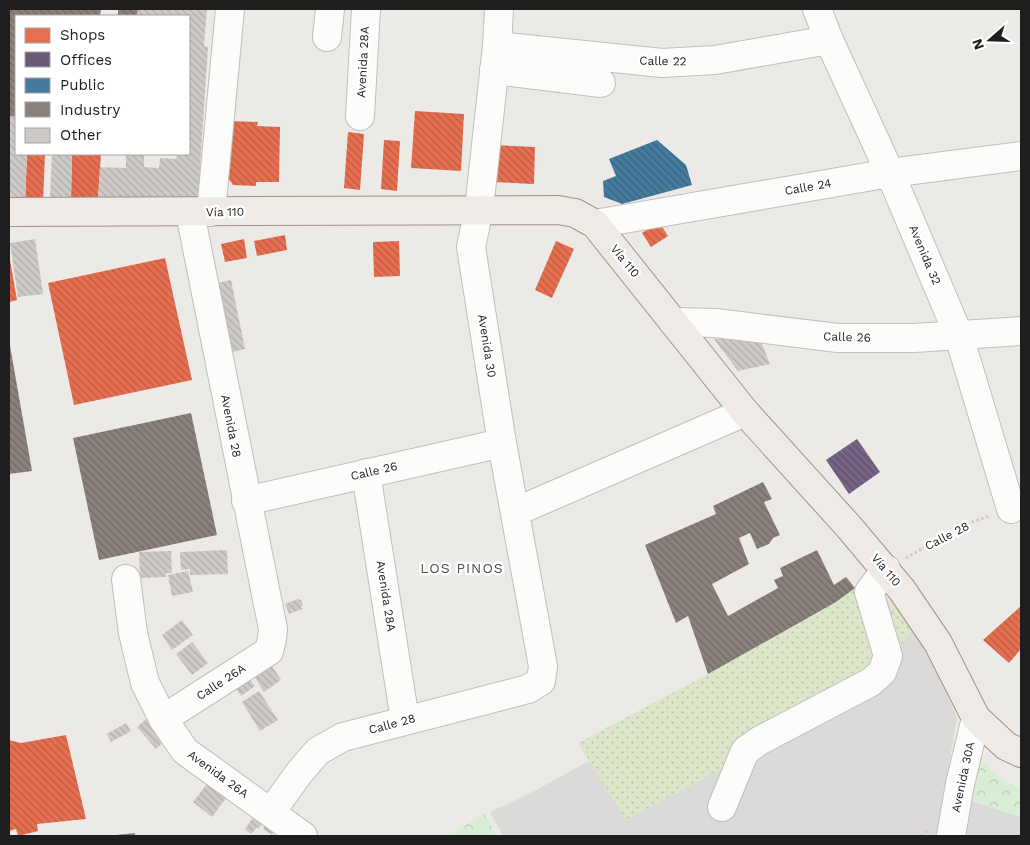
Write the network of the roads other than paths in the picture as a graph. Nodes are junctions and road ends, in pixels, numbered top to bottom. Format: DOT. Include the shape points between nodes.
graph roads {
  1 [pos="230,9"];
  2 [pos="330,9"];
  3 [pos="366,9"];
  4 [pos="499,9"];
  5 [pos="817,9"];
  6 [pos="327,37"];
  7 [pos="829,40"];
  8 [pos="495,58"];
  9 [pos="601,83"];
  10 [pos="360,116"];
  11 [pos="1021,156"];
  12 [pos="890,173"];
  13 [pos="479,210"];
  14 [pos="9,212"];
  15 [pos="200,212"];
  16 [pos="595,224"];
  17 [pos="673,322"];
  18 [pos="1021,332"];
  19 [pos="958,336"];
  20 [pos="745,412"];
  21 [pos="502,443"];
  22 [pos="366,473"];
  23 [pos="246,501"];
  24 [pos="1011,509"];
  25 [pos="516,512"];
  26 [pos="886,569"];
  27 [pos="126,579"];
  28 [pos="272,640"];
  29 [pos="541,680"];
  30 [pos="976,718"];
  31 [pos="163,719"];
  32 [pos="405,720"];
  33 [pos="1021,753"];
  34 [pos="722,806"];
  35 [pos="271,812"];
  36 [pos="304,836"];
  37 [pos="951,836"];
  1 -- 15 [label="street, Avenida 28"];
  2 -- 6 [label="street"];
  3 -- 10 [label="street, Avenida 28A"];
  4 -- 8 [label="street, Avenida 30"];
  5 -- 7 [label="street, Avenida 32"];
  7 -- 8 [label="street, Calle 22" via="715,60 662,63"];
  7 -- 12 [label="street, Avenida 32"];
  8 -- 9 [label="street"];
  8 -- 13 [label="street, Avenida 30"];
  11 -- 12 [label="street, Calle 24"];
  12 -- 16 [label="street, Calle 24"];
  12 -- 19 [label="street, Avenida 32"];
  13 -- 15 [label="main road, Vía 110"];
  13 -- 16 [label="main road, Vía 110" via="558,210 575,213"];
  13 -- 21 [label="street, Avenida 30" via="471,247"];
  14 -- 15 [label="main road, Vía 110"];
  15 -- 23 [label="street, Avenida 28"];
  16 -- 17 [label="main road, Vía 110"];
  17 -- 19 [label="street, Calle 26" via="715,323 838,338"];
  17 -- 20 [label="main road, Vía 110"];
  18 -- 19 [label="street, Calle 26"];
  19 -- 24 [label="street, Avenida 32"];
  20 -- 25 [label="street"];
  20 -- 26 [label="main road, Vía 110"];
  21 -- 22 [label="street, Calle 26"];
  21 -- 25 [label="street, Avenida 30"];
  22 -- 23 [label="street, Calle 26"];
  22 -- 32 [label="street, Avenida 28A"];
  23 -- 28 [label="street, Avenida 28" via="273,629"];
  25 -- 29 [label="street, Avenida 30" via="543,666"];
  26 -- 30 [label="main road, Vía 110" via="938,643"];
  26 -- 34 [label="street" via="869,592 888,656 882,672 871,682 745,751"];
  27 -- 31 [label="street, Avenida 26A" via="144,683"];
  28 -- 31 [label="street, Calle 26A" via="269,651"];
  29 -- 32 [label="street, Calle 28" via="528,689"];
  30 -- 33 [label="main road, Vía 110" via="1006,746"];
  30 -- 37 [label="street, Avenida 30A"];
  31 -- 35 [label="street, Avenida 26A" via="185,751"];
  32 -- 35 [label="street, Calle 28" via="343,737 318,750"];
  35 -- 36 [label="street, Avenida 26A"];
}
